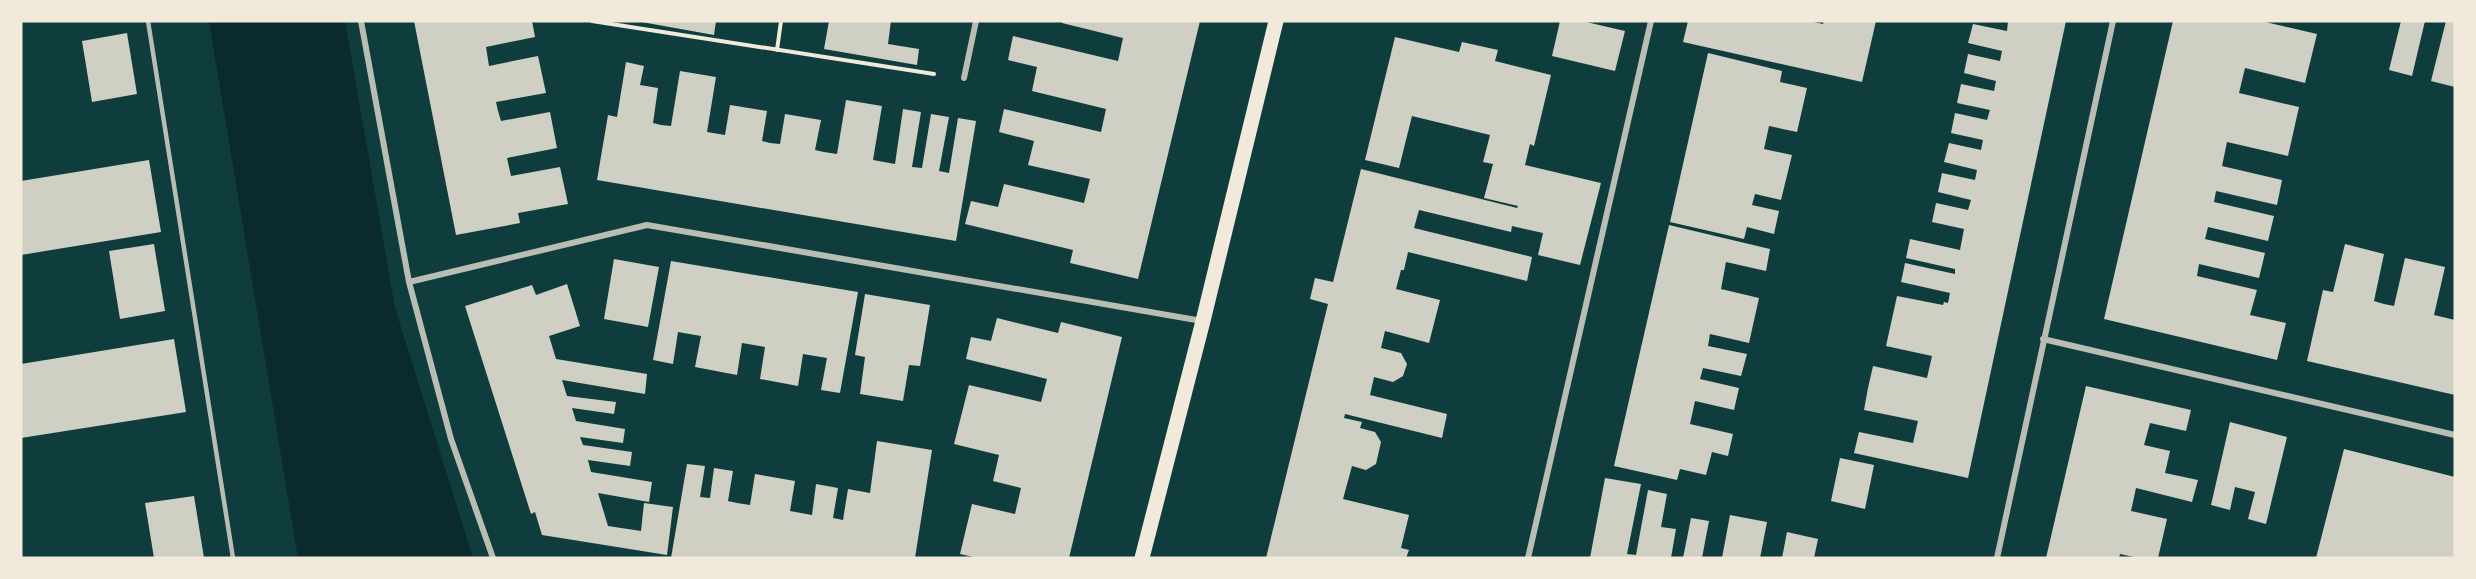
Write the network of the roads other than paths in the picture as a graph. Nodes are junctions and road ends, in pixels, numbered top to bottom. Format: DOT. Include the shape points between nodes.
graph roads {
  1 [pos="148,21"];
  2 [pos="362,21"];
  3 [pos="976,21"];
  4 [pos="1276,21"];
  5 [pos="1652,21"];
  6 [pos="2113,21"];
  7 [pos="964,78"];
  8 [pos="409,282"];
  9 [pos="1203,321"];
  10 [pos="2043,339"];
  11 [pos="2455,435"];
  12 [pos="233,558"];
  13 [pos="493,558"];
  14 [pos="1142,558"];
  15 [pos="1528,558"];
  16 [pos="1997,558"];
  1 -- 12 [label="lane"];
  2 -- 8 [label="street"];
  3 -- 7 [label="street"];
  4 -- 9 [label="main road"];
  5 -- 15 [label="street"];
  6 -- 10 [label="street"];
  8 -- 9 [label="street" via="647,225"];
  8 -- 13 [label="street" via="451,439"];
  9 -- 14 [label="main road"];
  10 -- 11 [label="street"];
  10 -- 16 [label="street"];
}
